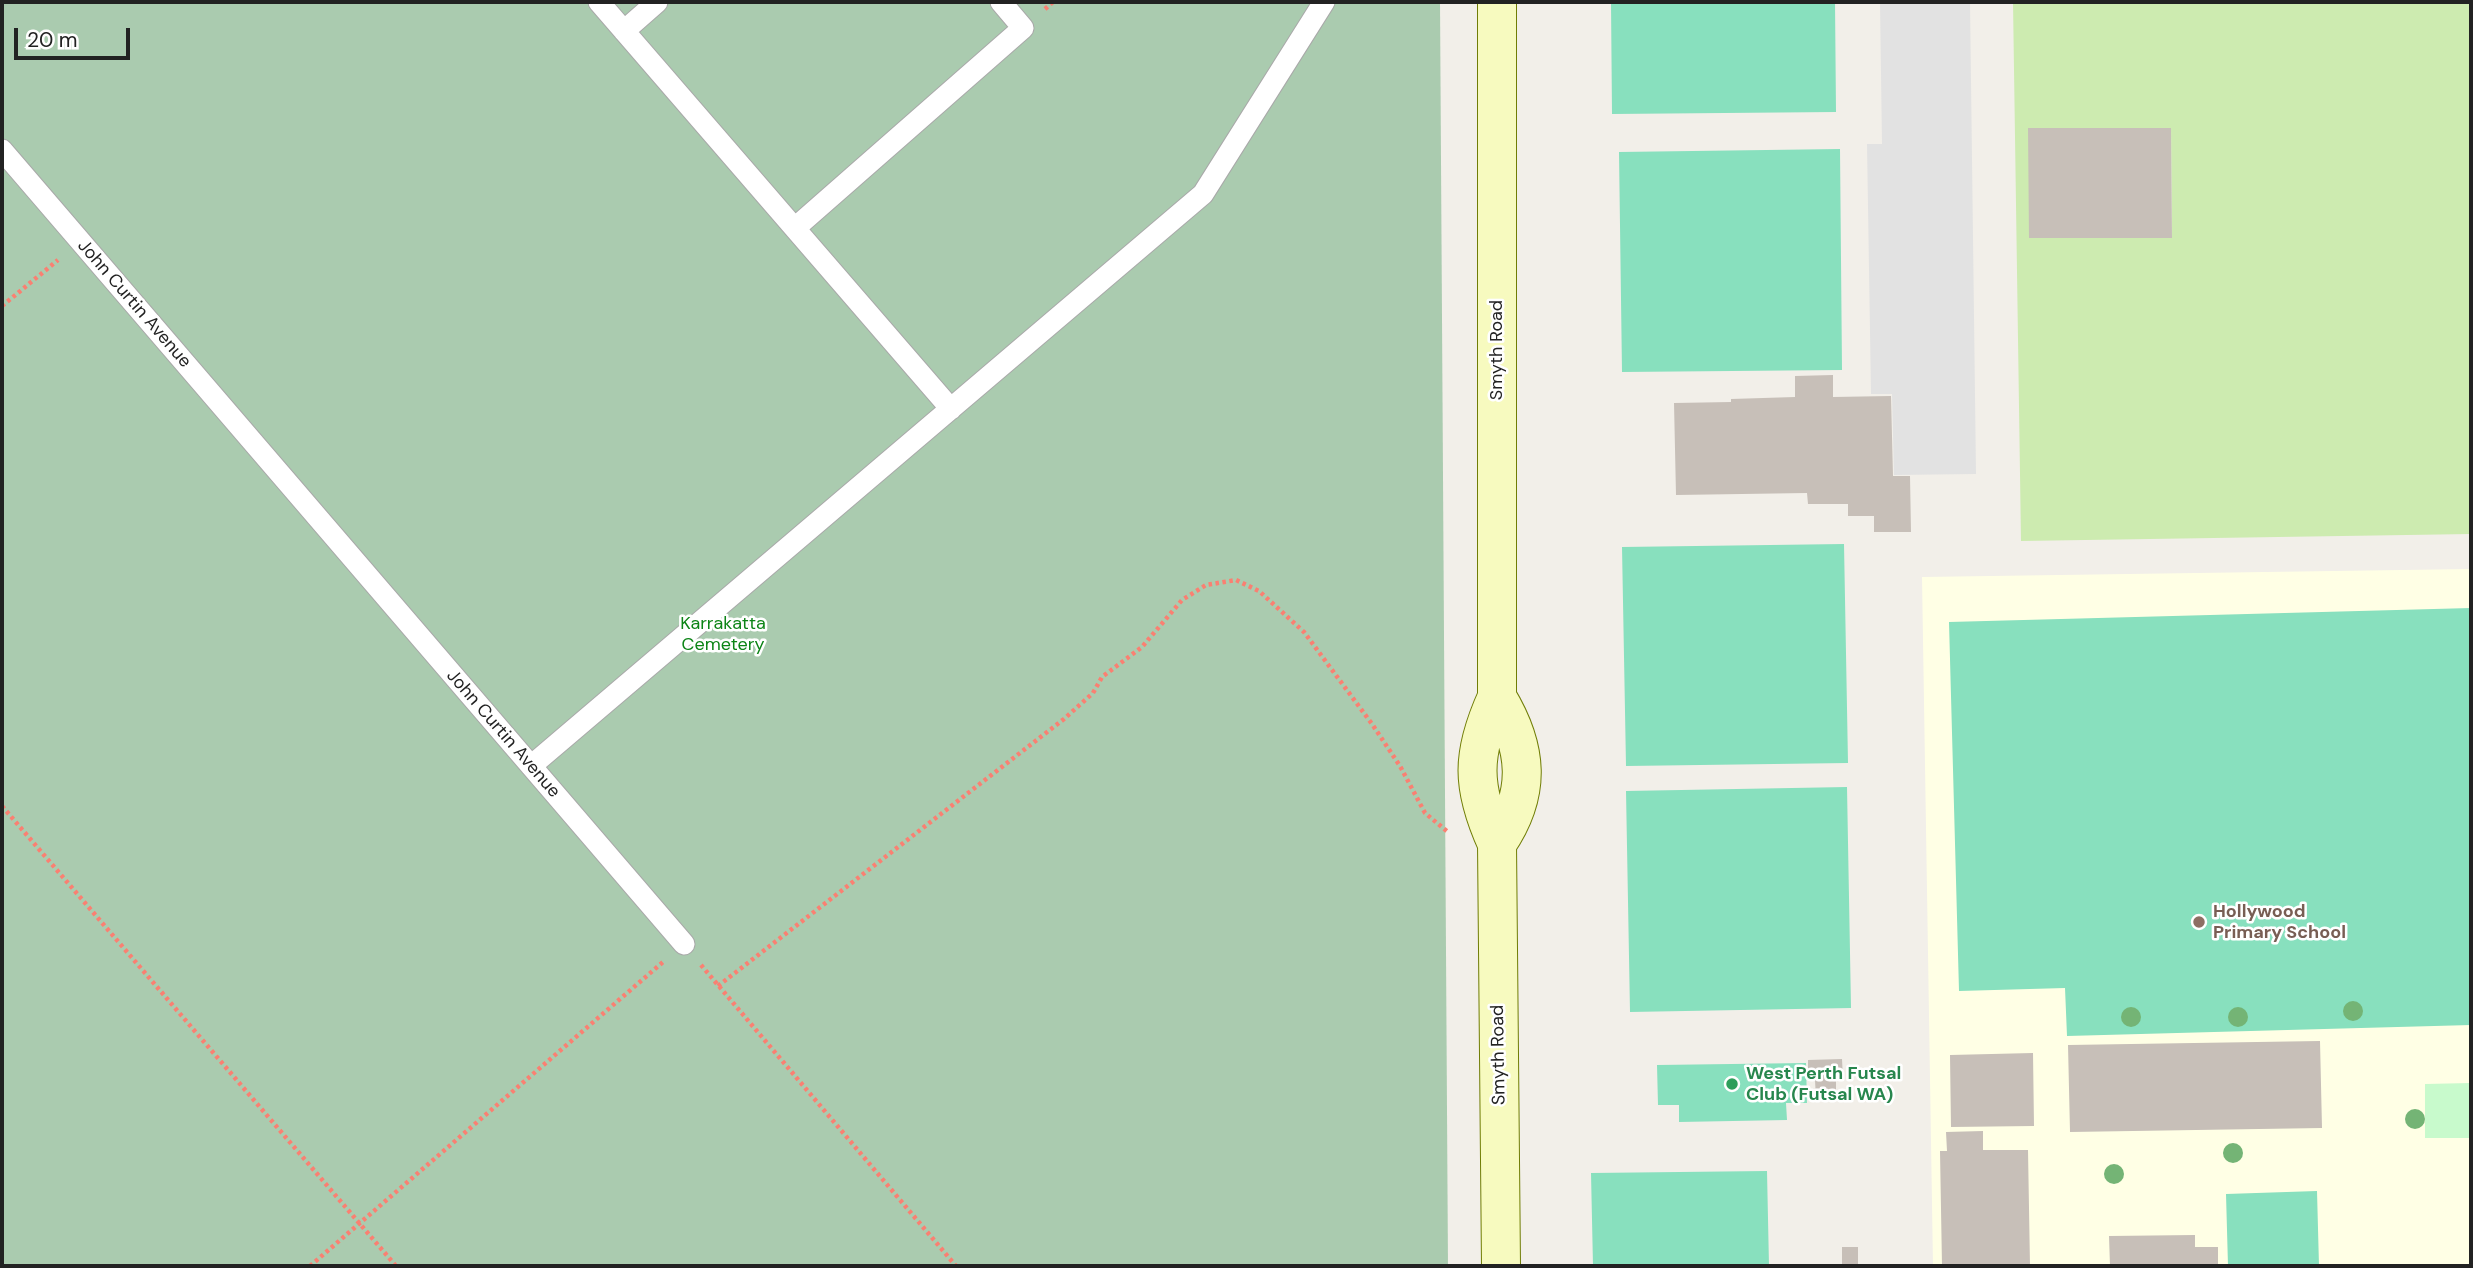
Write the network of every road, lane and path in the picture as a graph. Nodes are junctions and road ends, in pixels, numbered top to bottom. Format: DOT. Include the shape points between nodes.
graph roads {
  1 [pos="599,2"];
  2 [pos="657,2"];
  3 [pos="1000,2"];
  4 [pos="1324,2"];
  5 [pos="1497,2"];
  6 [pos="624,31"];
  7 [pos="2,150"];
  8 [pos="795,228"];
  9 [pos="80,242"];
  10 [pos="2,306"];
  11 [pos="951,409"];
  12 [pos="531,766"];
  13 [pos="2,806"];
  14 [pos="1497,849"];
  15 [pos="684,944"];
  16 [pos="718,986"];
  17 [pos="360,1224"];
  18 [pos="310,1266"];
  19 [pos="396,1266"];
  20 [pos="956,1266"];
  21 [pos="1501,1266"];
  1 -- 6 [label="lane"];
  2 -- 6 [label="lane"];
  3 -- 8 [label="lane" via="1023,28"];
  4 -- 11 [label="lane" via="1203,194"];
  5 -- 14 [label="main road, Smyth Road" via="1497,698 1479,744 1477,768 1483,814"];
  6 -- 8 [label="lane"];
  7 -- 9 [label="lane, John Curtin Avenue"];
  8 -- 11 [label="lane"];
  9 -- 10 [label="path"];
  9 -- 12 [label="lane, John Curtin Avenue"];
  11 -- 12 [label="lane"];
  12 -- 15 [label="lane, John Curtin Avenue"];
  13 -- 17 [label="path"];
  14 -- 16 [label="path" via="1458,841 1425,813 1372,724 1304,632 1259,591 1236,580 1206,585 1182,600 1142,647 1102,677 1093,693 1064,719"];
  14 -- 21 [label="main road, Smyth Road"];
  15 -- 16 [label="path"];
  15 -- 17 [label="path"];
  16 -- 20 [label="path"];
  17 -- 18 [label="path"];
  17 -- 19 [label="path"];
}
